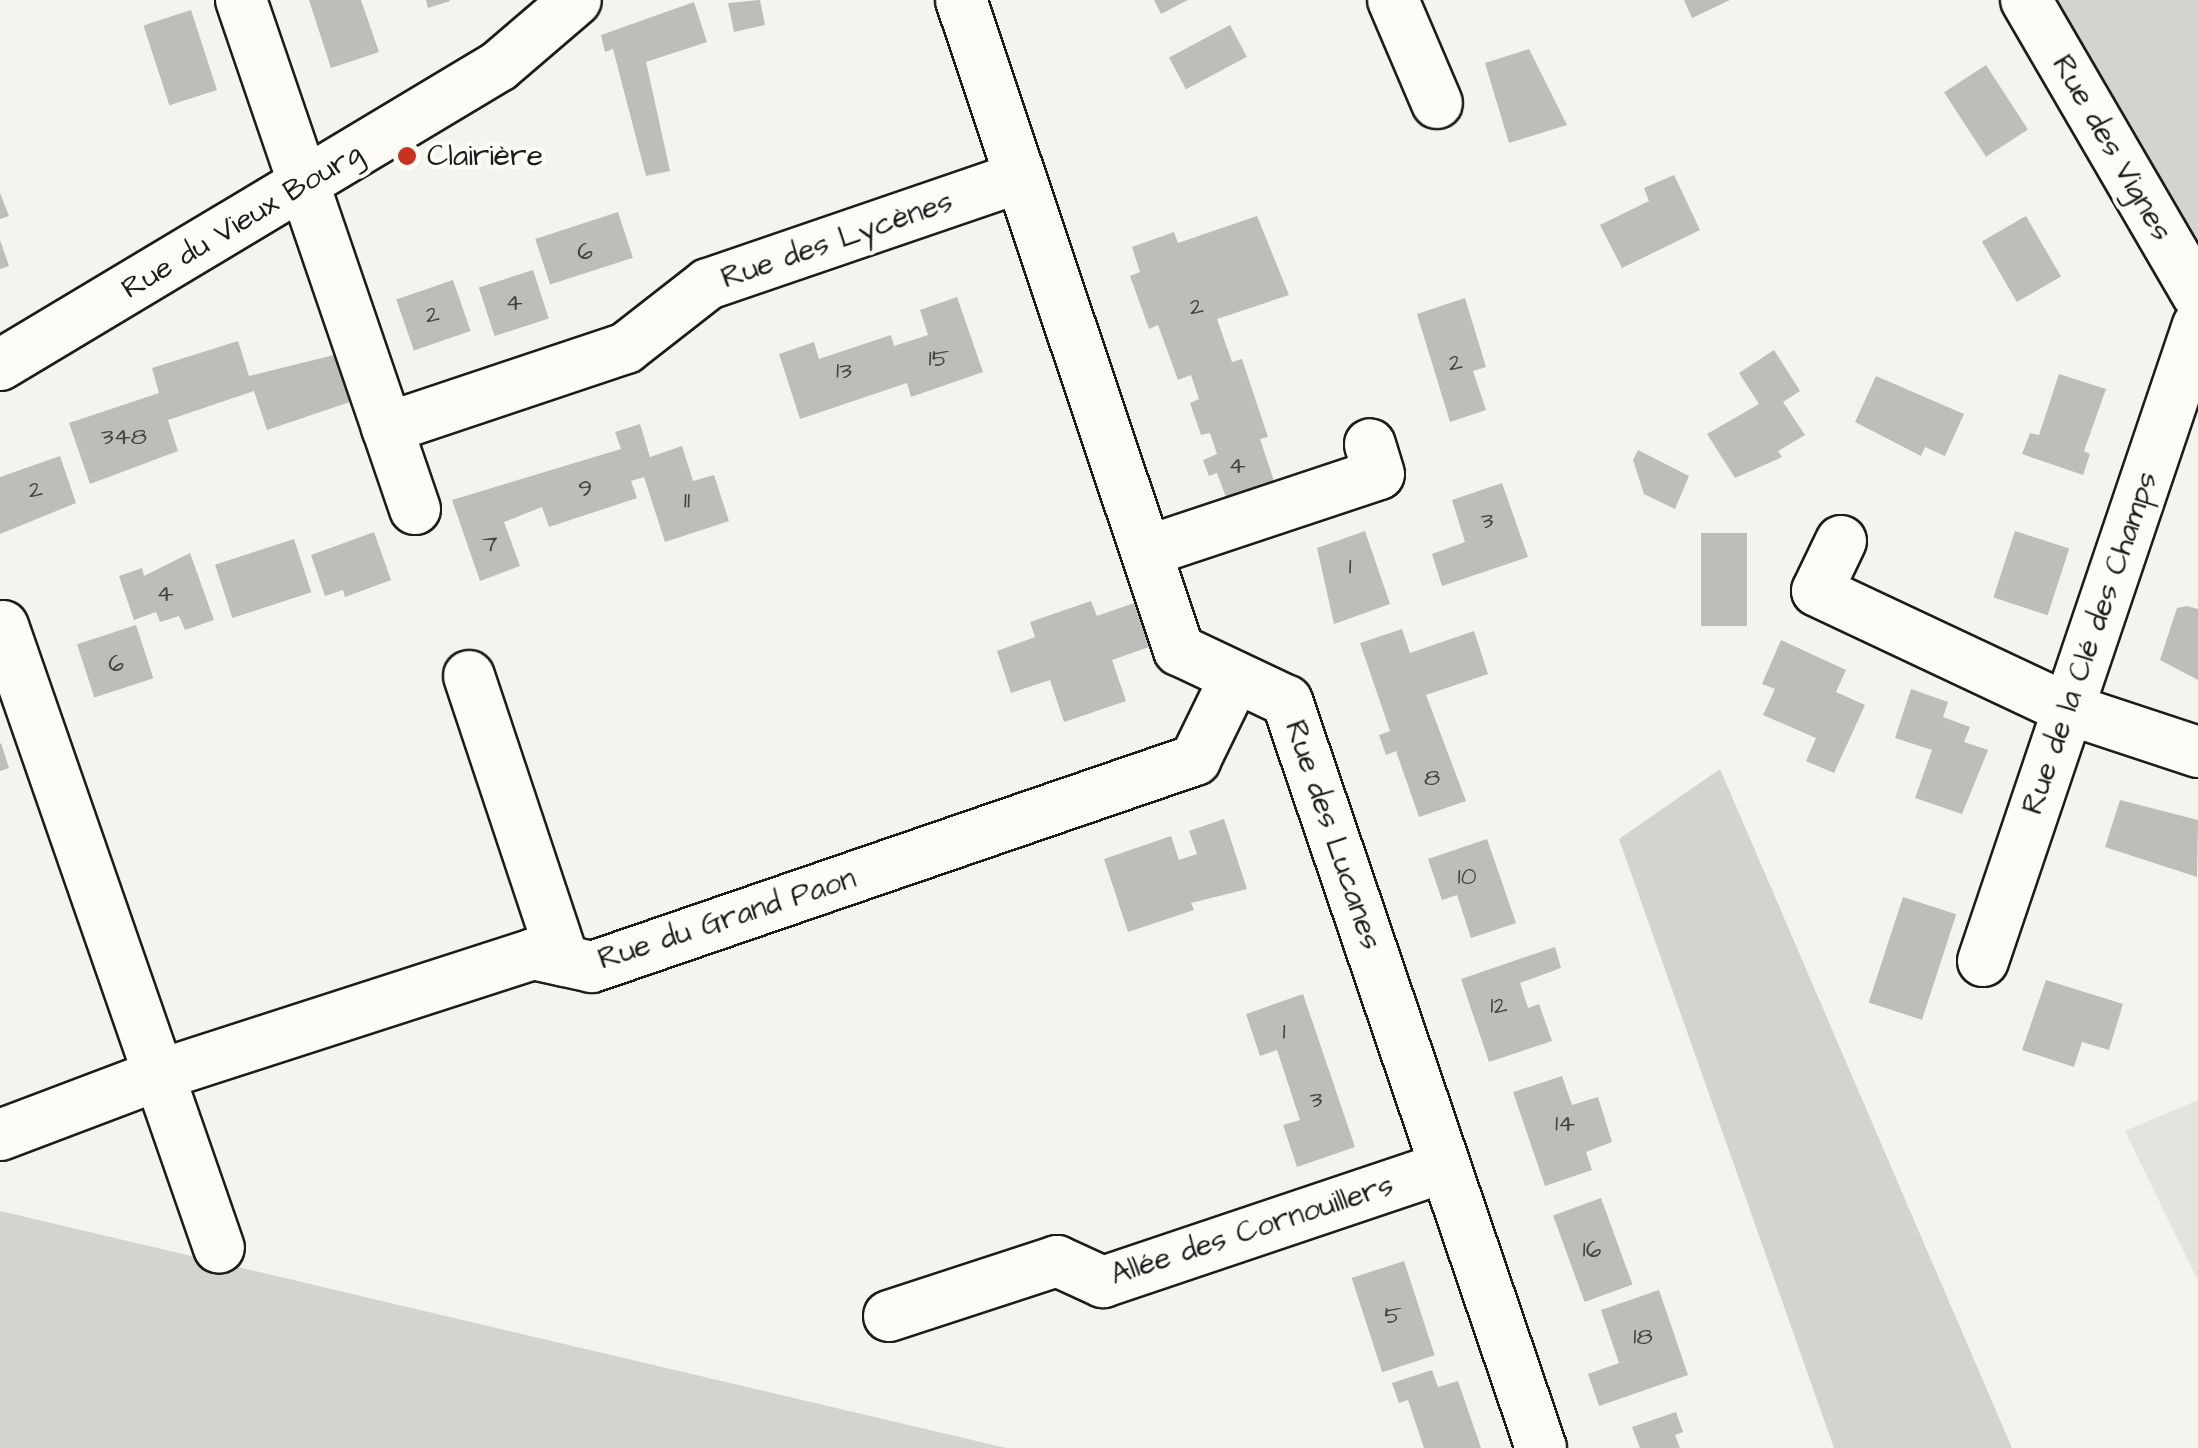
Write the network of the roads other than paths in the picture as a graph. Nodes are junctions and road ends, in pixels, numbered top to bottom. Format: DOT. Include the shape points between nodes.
graph roads {
  1 [pos="241,0"];
  2 [pos="576,0"];
  3 [pos="961,0"];
  4 [pos="1393,0"];
  5 [pos="2026,0"];
  6 [pos="1436,103"];
  7 [pos="1020,176"];
  8 [pos="304,185"];
  9 [pos="2198,295"];
  10 [pos="2198,325"];
  11 [pos="0,365"];
  12 [pos="387,428"];
  13 [pos="1370,444"];
  14 [pos="415,509"];
  15 [pos="1841,540"];
  16 [pos="1148,551"];
  17 [pos="1,623"];
  18 [pos="469,676"];
  19 [pos="1235,678"];
  20 [pos="2068,709"];
  21 [pos="2198,752"];
  22 [pos="564,961"];
  23 [pos="1983,961"];
  24 [pos="156,1076"];
  25 [pos="0,1136"];
  26 [pos="1445,1166"];
  27 [pos="218,1248"];
  28 [pos="889,1316"];
  29 [pos="1542,1448"];
  1 -- 8 [label="street"];
  2 -- 8 [label="street, Rue du Vieux Bourg" via="499,66"];
  3 -- 7 [label="street, Rue des Lucanes"];
  4 -- 6 [label="street"];
  5 -- 9 [label="street, Rue des Vignes"];
  7 -- 12 [label="street, Rue des Lycènes" via="708,284 626,348"];
  7 -- 16 [label="street, Rue des Lucanes"];
  8 -- 11 [label="street, Rue du Vieux Bourg"];
  8 -- 12 [label="street"];
  10 -- 20 [label="street, Rue de la Clé des Champs"];
  12 -- 14 [label="street"];
  13 -- 16 [label="street" via="1379,474"];
  15 -- 20 [label="street" via="1818,591"];
  16 -- 19 [label="street, Rue des Lucanes" via="1179,650"];
  17 -- 24 [label="street"];
  18 -- 22 [label="street"];
  19 -- 22 [label="street, Rue du Grand Paon" via="1196,760 592,967"];
  19 -- 26 [label="street, Rue des Lucanes" via="1287,701"];
  20 -- 21 [label="street"];
  20 -- 23 [label="street, Rue de la Clé des Champs"];
  22 -- 24 [label="street, Rue du Grand Paon" via="533,954"];
  24 -- 25 [label="street, Rue du Grand Paon"];
  24 -- 27 [label="street"];
  26 -- 28 [label="street, Allée des Cornouillers" via="1103,1282 1057,1261"];
  26 -- 29 [label="street, Rue des Lucanes"];
}
